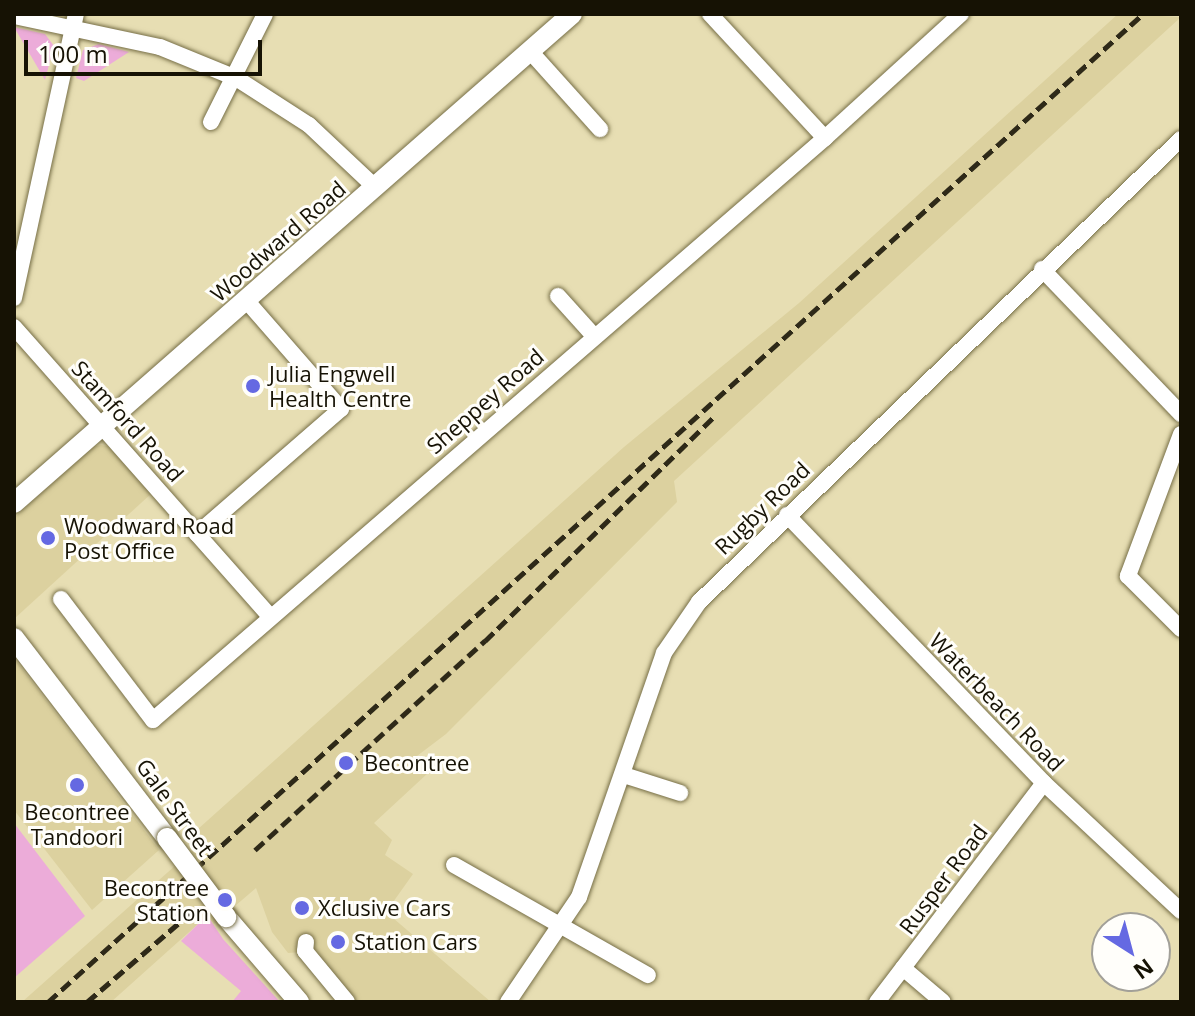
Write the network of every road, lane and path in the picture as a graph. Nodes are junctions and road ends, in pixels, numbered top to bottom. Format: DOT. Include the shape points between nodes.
graph roads {
  1 [pos="265,14"];
  2 [pos="572,14"];
  3 [pos="710,14"];
  4 [pos="961,14"];
  5 [pos="14,16"];
  6 [pos="74,21"];
  7 [pos="530,51"];
  8 [pos="236,78"];
  9 [pos="211,122"];
  10 [pos="600,129"];
  11 [pos="825,138"];
  12 [pos="1181,139"];
  13 [pos="375,187"];
  14 [pos="1042,269"];
  15 [pos="558,296"];
  16 [pos="14,298"];
  17 [pos="246,300"];
  18 [pos="14,327"];
  19 [pos="594,336"];
  20 [pos="1181,414"];
  21 [pos="103,426"];
  22 [pos="1181,434"];
  23 [pos="14,503"];
  24 [pos="787,515"];
  25 [pos="197,534"];
  26 [pos="61,599"];
  27 [pos="271,617"];
  28 [pos="1181,629"];
  29 [pos="14,638"];
  30 [pos="624,775"];
  31 [pos="1044,783"];
  32 [pos="680,793"];
  33 [pos="454,865"];
  34 [pos="1181,911"];
  35 [pos="563,928"];
  36 [pos="306,942"];
  37 [pos="903,968"];
  38 [pos="648,975"];
  39 [pos="299,1002"];
  40 [pos="347,1002"];
  41 [pos="508,1002"];
  42 [pos="877,1002"];
  43 [pos="943,1002"];
  1 -- 8 [label="street"];
  2 -- 7 [label="street, Woodward Road"];
  3 -- 11 [label="street"];
  4 -- 11 [label="street, Sheppey Road"];
  5 -- 6 [label="street"];
  6 -- 8 [label="street" via="160,47"];
  6 -- 16 [label="street"];
  7 -- 10 [label="street"];
  7 -- 13 [label="street, Woodward Road"];
  8 -- 9 [label="street"];
  8 -- 13 [label="street" via="309,125"];
  11 -- 19 [label="street, Sheppey Road"];
  12 -- 14 [label="street, Rugby Road"];
  13 -- 17 [label="street, Woodward Road"];
  14 -- 20 [label="street"];
  14 -- 24 [label="street, Rugby Road"];
  15 -- 19 [label="street"];
  17 -- 21 [label="street, Woodward Road"];
  17 -- 25 [label="street" via="341,409"];
  18 -- 21 [label="street, Stamford Road"];
  19 -- 27 [label="street, Sheppey Road"];
  21 -- 23 [label="street, Woodward Road"];
  21 -- 25 [label="street, Stamford Road"];
  22 -- 28 [label="street" via="1128,576"];
  24 -- 30 [label="street, Rugby Road" via="699,602 664,653"];
  24 -- 31 [label="street, Waterbeach Road"];
  25 -- 27 [label="street, Stamford Road"];
  26 -- 27 [label="street, Sheppey Road" via="153,720"];
  29 -- 39 [label="street, Gale Street, bridge" via="226,917"];
  30 -- 32 [label="street"];
  30 -- 35 [label="street, Rugby Road"];
  31 -- 34 [label="street, Waterbeach Road"];
  31 -- 37 [label="street, Rusper Road"];
  33 -- 35 [label="street"];
  35 -- 38 [label="street"];
  35 -- 41 [label="street, Rugby Road"];
  36 -- 40 [label="street" via="305,951"];
  37 -- 42 [label="street, Rusper Road"];
  37 -- 43 [label="street"];
}
